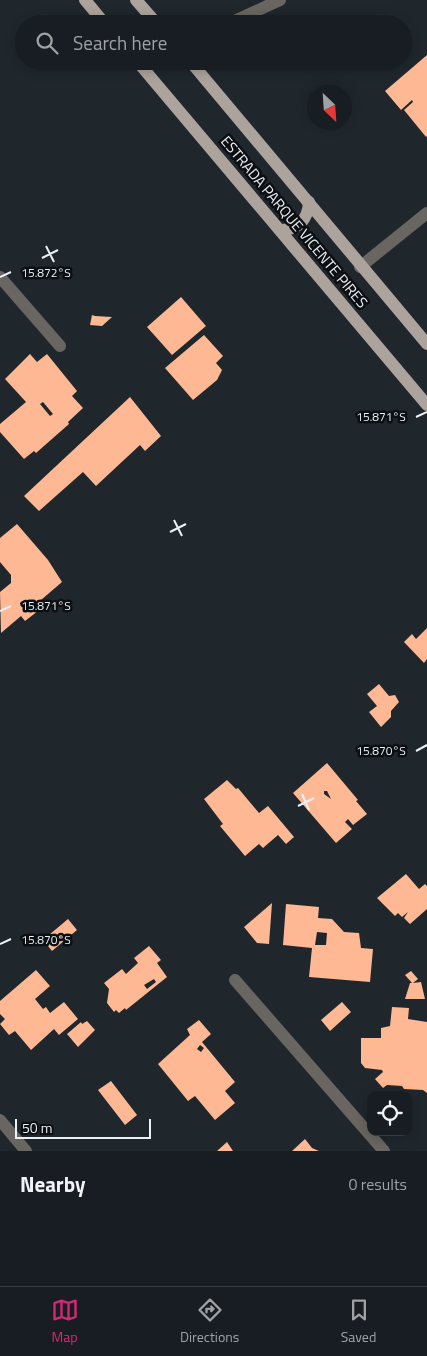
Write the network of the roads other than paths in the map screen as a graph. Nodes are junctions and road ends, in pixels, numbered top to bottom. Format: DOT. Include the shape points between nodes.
graph roads {
  1 [pos="85,0"];
  2 [pos="136,0"];
  3 [pos="280,0"];
  4 [pos="98,15"];
  5 [pos="149,15"];
  6 [pos="248,15"];
  7 [pos="145,70"];
  8 [pos="198,70"];
  9 [pos="309,202"];
  10 [pos="427,213"];
  11 [pos="280,230"];
  12 [pos="360,267"];
  13 [pos="0,277"];
  14 [pos="427,344"];
  15 [pos="60,346"];
  16 [pos="427,404"];
  17 [pos="234,980"];
  18 [pos="0,1120"];
  19 [pos="26,1151"];
  20 [pos="384,1151"];
  1 -- 4 [label="main road"];
  2 -- 5 [label="main road"];
  3 -- 6 [label="street"];
  7 -- 11 [label="main road, ESTRADA PARQUE VICENTE PIRES"];
  8 -- 9 [label="main road, ESTRADA PARQUE VICENTE PIRES"];
  9 -- 11 [label="main road" via="309,211 298,226"];
  9 -- 12 [label="main road, ESTRADA PARQUE VICENTE PIRES"];
  10 -- 12 [label="street"];
  11 -- 16 [label="main road, ESTRADA PARQUE VICENTE PIRES"];
  12 -- 14 [label="main road, ESTRADA PARQUE VICENTE PIRES"];
  13 -- 15 [label="street"];
  17 -- 20 [label="street"];
  18 -- 19 [label="street"];
}
